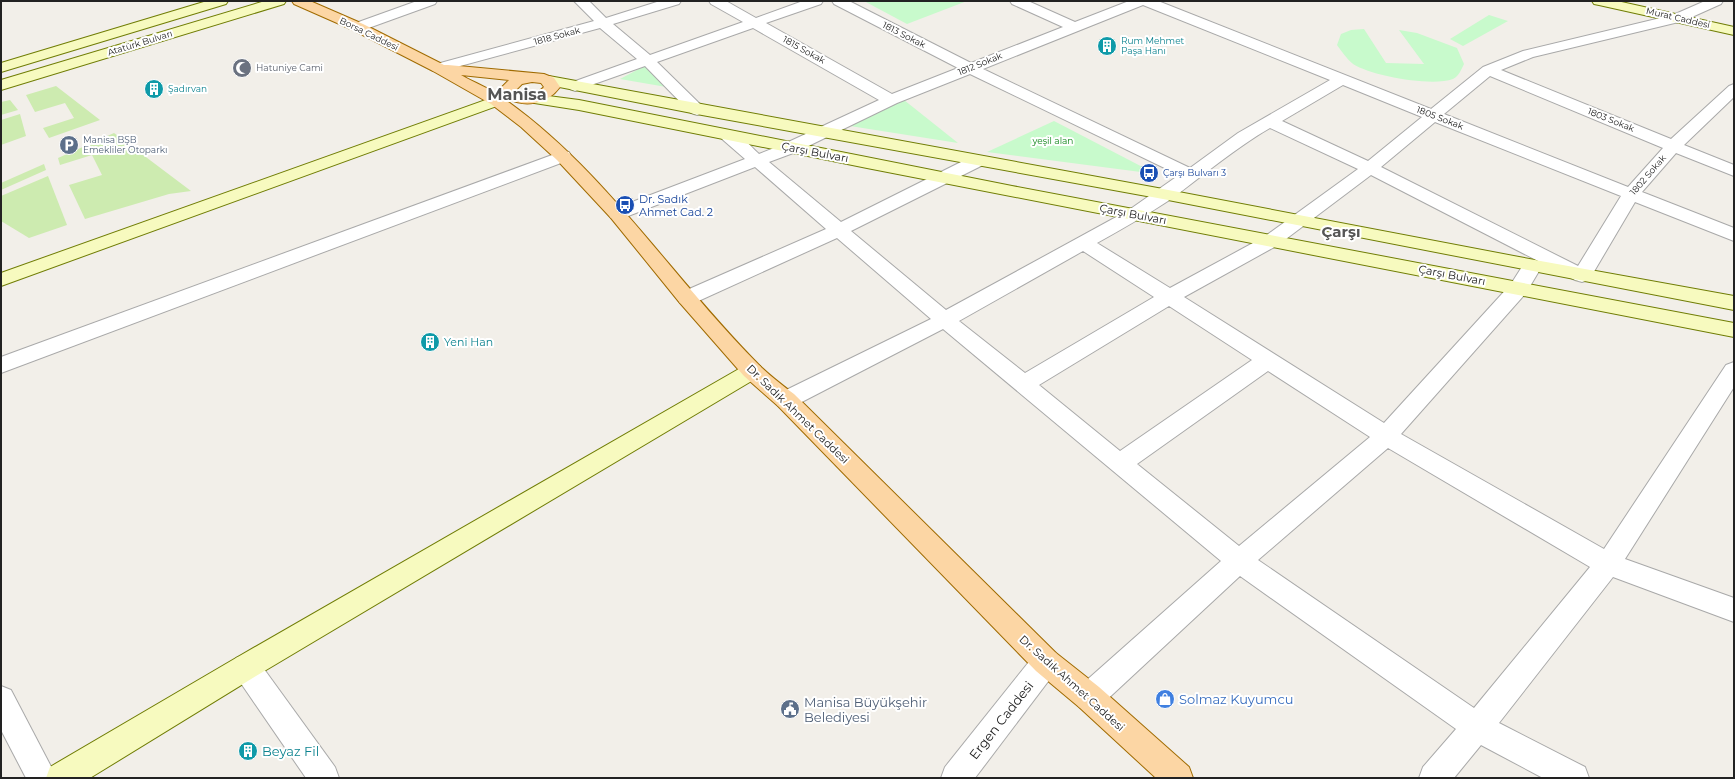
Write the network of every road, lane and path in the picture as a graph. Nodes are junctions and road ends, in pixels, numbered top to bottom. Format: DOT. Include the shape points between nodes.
graph roads {
  1 [pos="221,1"];
  2 [pos="279,1"];
  3 [pos="300,1"];
  4 [pos="430,1"];
  5 [pos="581,1"];
  6 [pos="674,1"];
  7 [pos="716,1"];
  8 [pos="816,1"];
  9 [pos="839,1"];
  10 [pos="1017,1"];
  11 [pos="1141,1"];
  12 [pos="1146,1"];
  13 [pos="1599,1"];
  14 [pos="1716,1"];
  15 [pos="1678,18"];
  16 [pos="603,23"];
  17 [pos="756,23"];
  18 [pos="1074,26"];
  19 [pos="358,27"];
  20 [pos="1734,31"];
  21 [pos="648,61"];
  22 [pos="1,68"];
  23 [pos="438,68"];
  24 [pos="969,68"];
  25 [pos="1488,70"];
  26 [pos="531,78"];
  27 [pos="1341,80"];
  28 [pos="549,81"];
  29 [pos="1,85"];
  30 [pos="575,86"];
  31 [pos="1734,89"];
  32 [pos="504,98"];
  33 [pos="533,98"];
  34 [pos="891,100"];
  35 [pos="558,102"];
  36 [pos="697,110"];
  37 [pos="1434,115"];
  38 [pos="1269,122"];
  39 [pos="527,124"];
  40 [pos="822,132"];
  41 [pos="728,136"];
  42 [pos="1674,146"];
  43 [pos="790,148"];
  44 [pos="563,156"];
  45 [pos="757,160"];
  46 [pos="977,161"];
  47 [pos="1370,168"];
  48 [pos="1734,171"];
  49 [pos="1190,174"];
  50 [pos="945,178"];
  51 [pos="1631,194"];
  52 [pos="1164,195"];
  53 [pos="617,214"];
  54 [pos="1135,214"];
  55 [pos="1298,221"];
  56 [pos="839,230"];
  57 [pos="1734,235"];
  58 [pos="1272,241"];
  59 [pos="1083,242"];
  60 [pos="1532,266"];
  61 [pos="1582,276"];
  62 [pos="1,280"];
  63 [pos="1519,288"];
  64 [pos="1169,297"];
  65 [pos="687,298"];
  66 [pos="1734,303"];
  67 [pos="945,320"];
  68 [pos="1734,330"];
  69 [pos="1268,360"];
  70 [pos="1,365"];
  71 [pos="1734,370"];
  72 [pos="752,371"];
  73 [pos="1024,384"];
  74 [pos="786,400"];
  75 [pos="1386,436"];
  76 [pos="1120,463"];
  77 [pos="1239,561"];
  78 [pos="1608,564"];
  79 [pos="1734,610"];
  80 [pos="1046,662"];
  81 [pos="246,667"];
  82 [pos="1088,697"];
  83 [pos="1,700"];
  84 [pos="1477,728"];
  85 [pos="42,778"];
  86 [pos="61,778"];
  87 [pos="324,778"];
  88 [pos="956,778"];
  89 [pos="1178,778"];
  90 [pos="1434,778"];
  91 [pos="1574,778"];
  1 -- 22 [label="street, Atatürk Bulvarı"];
  2 -- 29 [label="street, Atatürk Bulvarı"];
  3 -- 19 [label="main road, Borsa Caddesi"];
  4 -- 19 [label="street"];
  5 -- 16 [label="street"];
  6 -- 16 [label="street, 1818 Sokak"];
  7 -- 17 [label="street, 1815 Sokak"];
  8 -- 17 [label="street"];
  9 -- 24 [label="street, 1813 Sokak"];
  10 -- 18 [label="street"];
  11 -- 18 [label="street, 1812 Sokak"];
  12 -- 27 [label="street, 1805 Sokak"];
  13 -- 15 [label="street, Murat Caddesi"];
  14 -- 15 [label="street"];
  15 -- 20 [label="street, Murat Caddesi"];
  15 -- 25 [label="street" via="1528,54"];
  16 -- 21 [label="street"];
  16 -- 23 [label="street, 1818 Sokak"];
  17 -- 21 [label="street"];
  17 -- 34 [label="street, 1815 Sokak"];
  18 -- 24 [label="street, 1812 Sokak"];
  19 -- 23 [label="main road, Borsa Caddesi"];
  21 -- 30 [label="street"];
  21 -- 36 [label="street"];
  23 -- 26 [label="main road"];
  23 -- 32 [label="main road, Dr. Sadık Ahmet Caddesi"];
  24 -- 34 [label="street, 1812 Sokak"];
  24 -- 49 [label="street, 1813 Sokak"];
  25 -- 37 [label="street"];
  25 -- 42 [label="street, 1803 Sokak"];
  26 -- 28 [label="main road"];
  26 -- 32 [label="main road" via="513,84"];
  27 -- 37 [label="street, 1805 Sokak"];
  27 -- 38 [label="street"];
  28 -- 30 [label="street, Çarşı Bulvarı"];
  28 -- 33 [label="main road" via="552,87 550,91"];
  30 -- 36 [label="street, Çarşı Bulvarı"];
  31 -- 42 [label="street, 1802 Sokak"];
  32 -- 33 [label="main road"];
  32 -- 39 [label="main road, Dr. Sadık Ahmet Caddesi"];
  32 -- 62 [label="street"];
  33 -- 35 [label="street, Çarşı Bulvarı"];
  34 -- 40 [label="street, 1812 Sokak"];
  35 -- 39 [label="street" via="535,109 527,117"];
  35 -- 41 [label="street, Çarşı Bulvarı"];
  36 -- 40 [label="street, Çarşı Bulvarı"];
  37 -- 47 [label="street"];
  37 -- 51 [label="street, 1805 Sokak"];
  38 -- 47 [label="street"];
  38 -- 49 [label="street" via="1244,136"];
  39 -- 44 [label="main road, Dr. Sadık Ahmet Caddesi"];
  40 -- 43 [label="street, 1812 Sokak"];
  40 -- 46 [label="street, Çarşı Bulvarı"];
  41 -- 43 [label="street, Çarşı Bulvarı"];
  41 -- 45 [label="street"];
  42 -- 48 [label="street, 1803 Sokak"];
  42 -- 51 [label="street, 1802 Sokak"];
  43 -- 45 [label="street, 1812 Sokak"];
  43 -- 50 [label="street, Çarşı Bulvarı"];
  44 -- 53 [label="main road, Dr. Sadık Ahmet Caddesi"];
  44 -- 70 [label="street"];
  45 -- 53 [label="street, 1812 Sokak"];
  45 -- 56 [label="street"];
  46 -- 50 [label="street"];
  46 -- 52 [label="street, Çarşı Bulvarı"];
  47 -- 55 [label="street"];
  47 -- 61 [label="street"];
  49 -- 52 [label="street"];
  50 -- 54 [label="street, Çarşı Bulvarı"];
  50 -- 56 [label="street"];
  51 -- 57 [label="street, 1805 Sokak"];
  51 -- 61 [label="street, 1802 Sokak"];
  52 -- 54 [label="street"];
  52 -- 55 [label="street, Çarşı Bulvarı"];
  53 -- 65 [label="main road, Dr. Sadık Ahmet Caddesi"];
  54 -- 58 [label="street, Çarşı Bulvarı"];
  54 -- 59 [label="street"];
  55 -- 58 [label="street"];
  55 -- 60 [label="street, Çarşı Bulvarı"];
  56 -- 65 [label="street"];
  56 -- 67 [label="street"];
  58 -- 63 [label="street, Çarşı Bulvarı"];
  58 -- 64 [label="street"];
  59 -- 64 [label="street"];
  59 -- 67 [label="street"];
  60 -- 61 [label="street, Çarşı Bulvarı"];
  60 -- 63 [label="street"];
  61 -- 66 [label="street, Çarşı Bulvarı"];
  63 -- 68 [label="street, Çarşı Bulvarı"];
  63 -- 75 [label="street"];
  64 -- 69 [label="street"];
  64 -- 73 [label="street"];
  65 -- 72 [label="main road, Dr. Sadık Ahmet Caddesi"];
  67 -- 73 [label="street"];
  67 -- 74 [label="street"];
  69 -- 75 [label="street"];
  69 -- 76 [label="street"];
  71 -- 78 [label="street"];
  72 -- 74 [label="main road, Dr. Sadık Ahmet Caddesi"];
  72 -- 81 [label="street"];
  73 -- 76 [label="street"];
  74 -- 80 [label="main road, Dr. Sadık Ahmet Caddesi"];
  75 -- 77 [label="street"];
  75 -- 78 [label="street"];
  76 -- 77 [label="street"];
  77 -- 82 [label="street"];
  77 -- 84 [label="street"];
  78 -- 79 [label="street"];
  78 -- 84 [label="street"];
  80 -- 82 [label="main road, Dr. Sadık Ahmet Caddesi"];
  80 -- 88 [label="street, Ergen Caddesi"];
  81 -- 86 [label="street"];
  81 -- 87 [label="street"];
  82 -- 89 [label="main road, Dr. Sadık Ahmet Caddesi"];
  83 -- 85 [label="street"];
  84 -- 90 [label="street"];
  84 -- 91 [label="street"];
}
